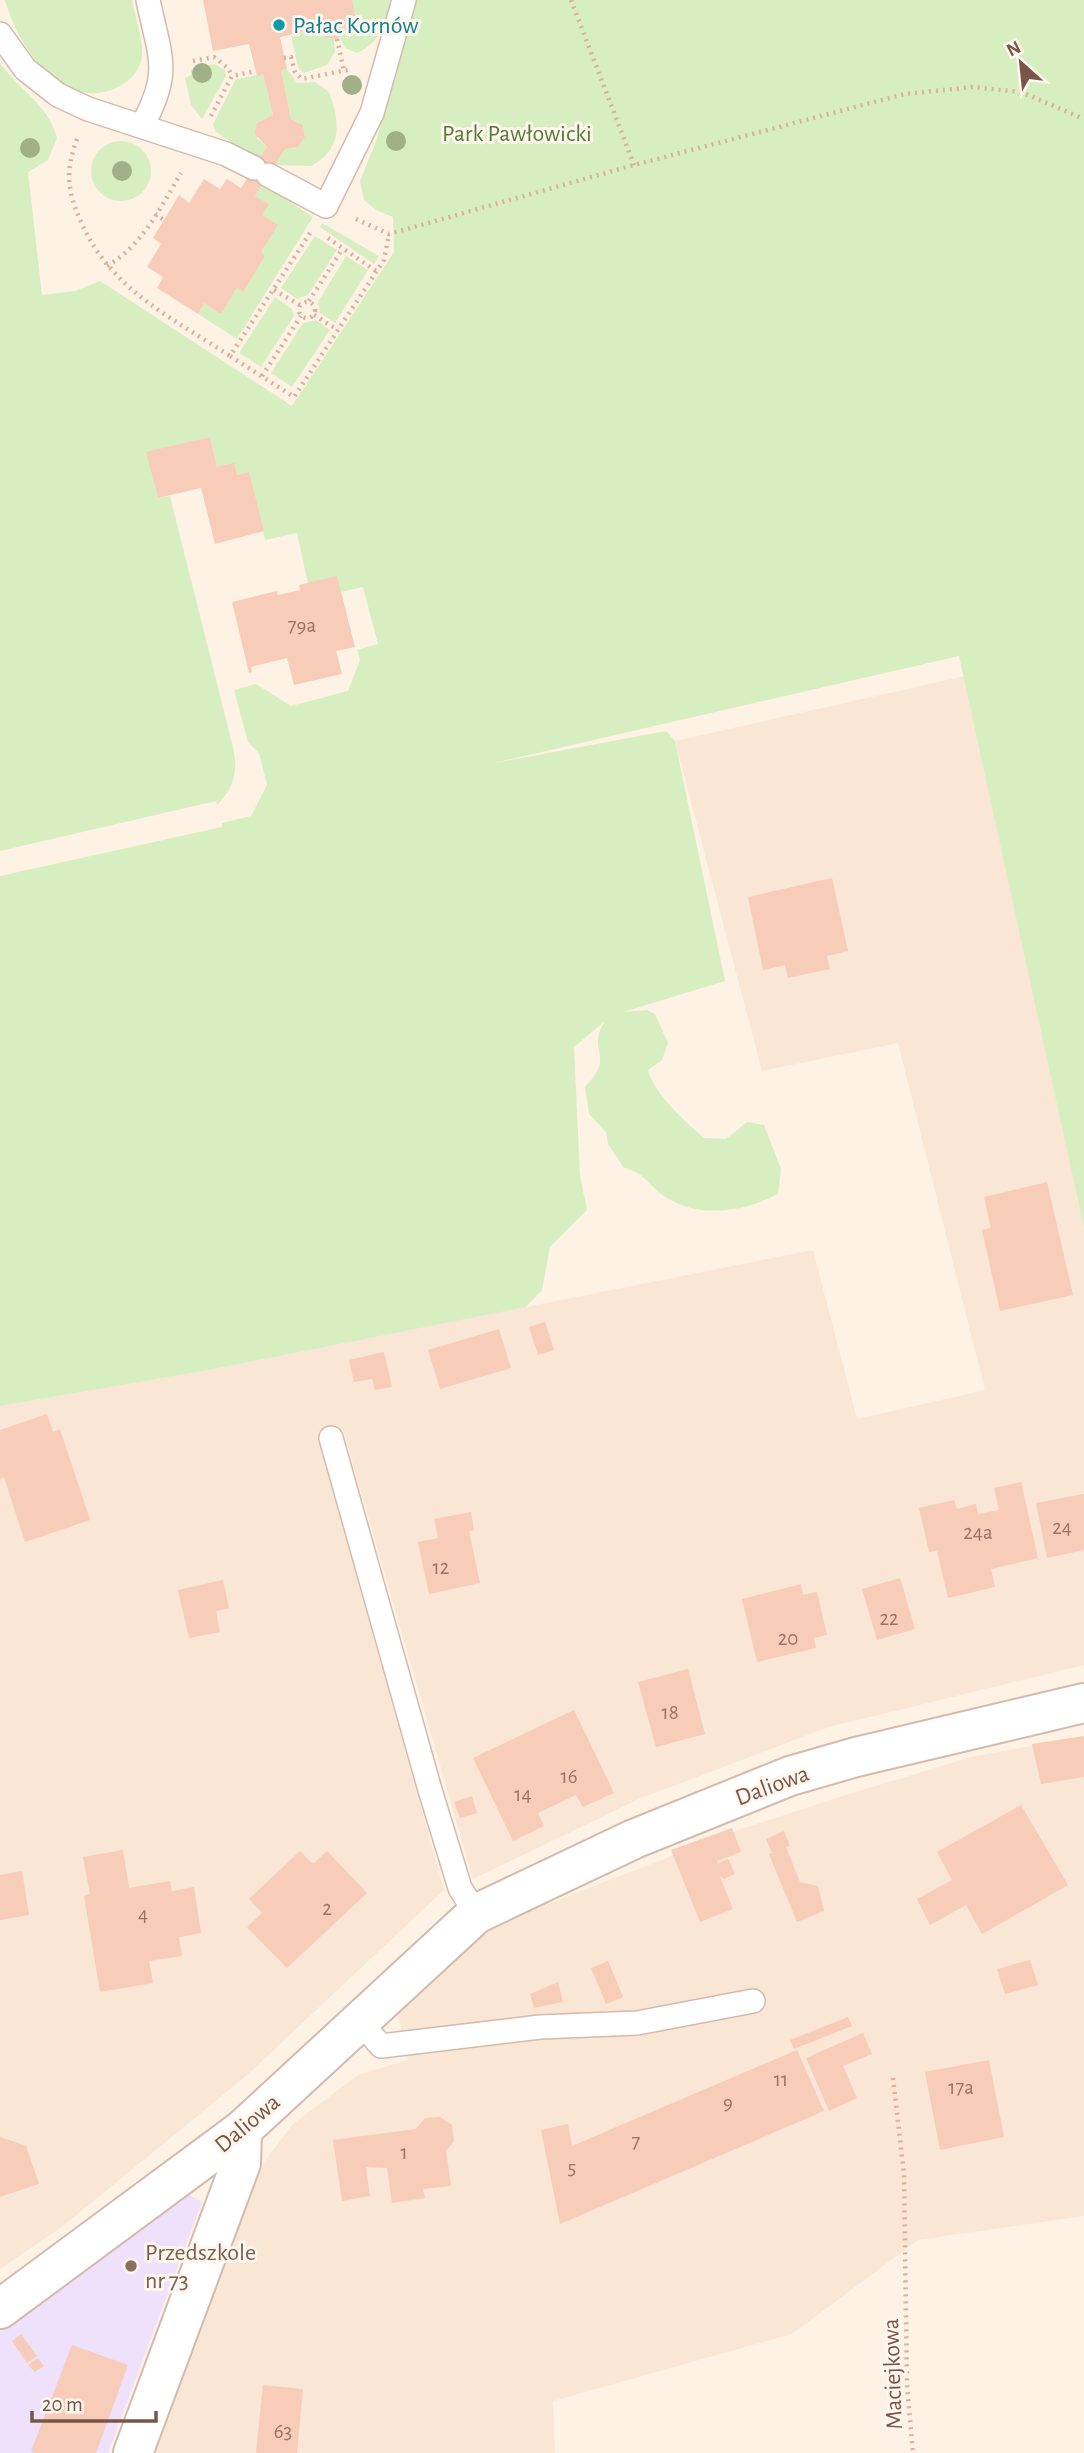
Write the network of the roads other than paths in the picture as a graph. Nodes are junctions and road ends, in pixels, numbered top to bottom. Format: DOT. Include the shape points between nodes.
graph roads {
  1 [pos="148,0"];
  2 [pos="404,0"];
  3 [pos="0,34"];
  4 [pos="142,127"];
  5 [pos="331,1438"];
  6 [pos="1084,1703"];
  7 [pos="476,1914"];
  8 [pos="752,2001"];
  9 [pos="360,2022"];
  10 [pos="242,2130"];
  11 [pos="0,2309"];
  12 [pos="133,2453"];
  1 -- 4 [label="lane" via="162,84"];
  2 -- 4 [label="lane" via="372,113 326,206 226,154"];
  3 -- 4 [label="lane" via="43,86 88,109"];
  5 -- 7 [label="lane" via="430,1790 460,1888"];
  6 -- 7 [label="street, Daliowa" via="790,1776 634,1839"];
  7 -- 9 [label="street, Daliowa"];
  8 -- 9 [label="lane" via="637,2023 540,2027 381,2046"];
  9 -- 10 [label="street, Daliowa"];
  10 -- 11 [label="street, Daliowa"];
  10 -- 12 [label="street" via="241,2163"];
}
